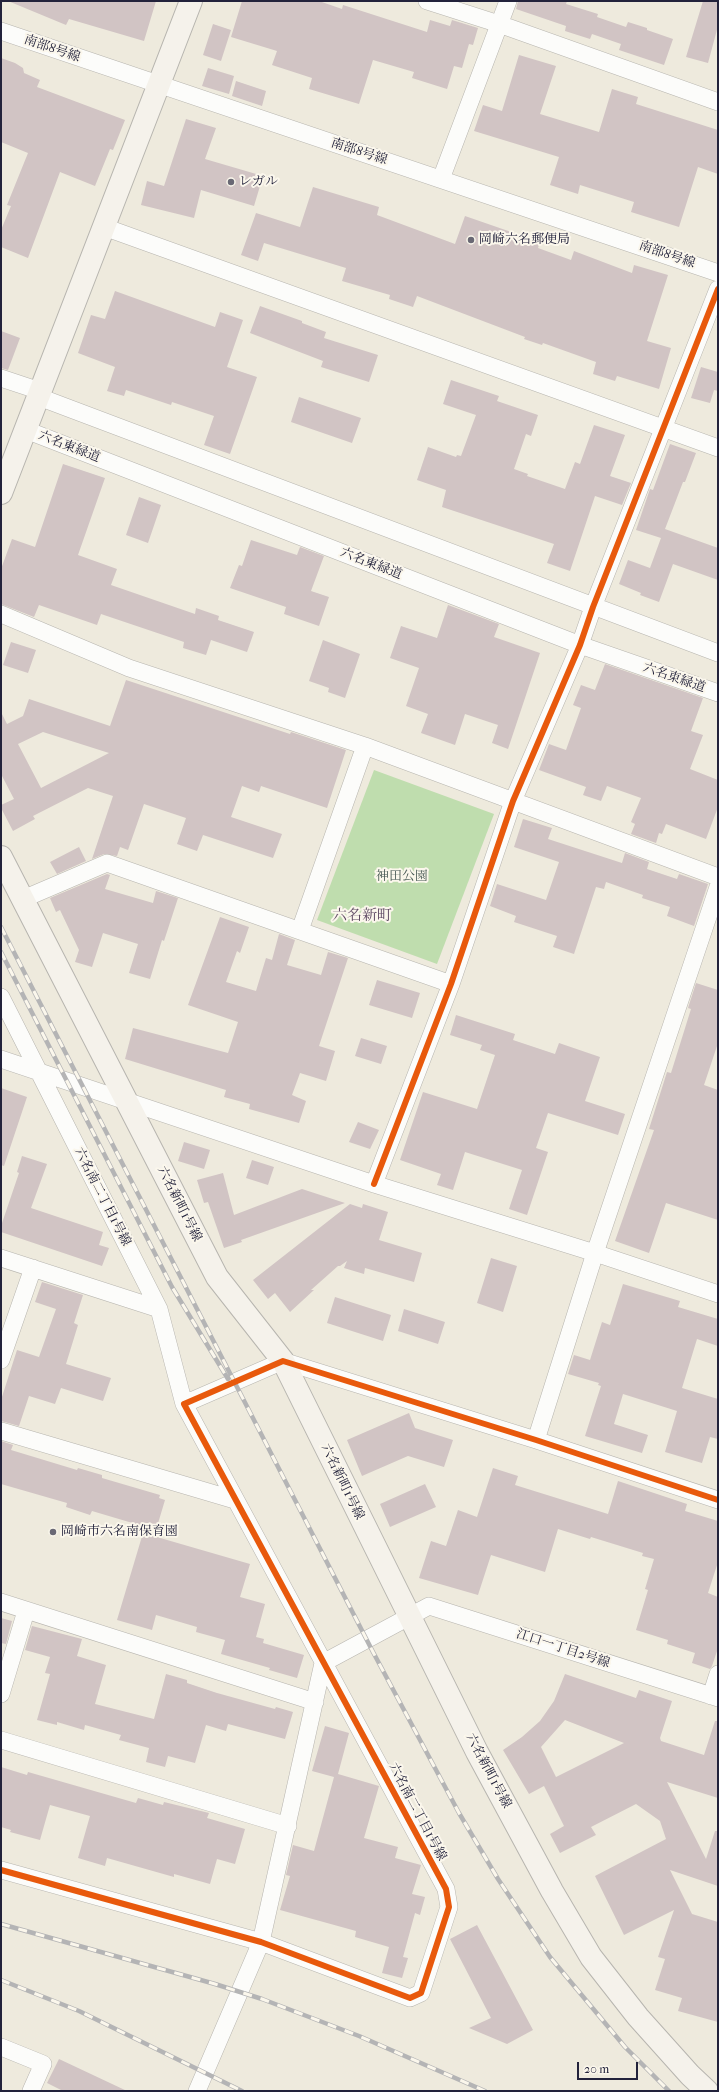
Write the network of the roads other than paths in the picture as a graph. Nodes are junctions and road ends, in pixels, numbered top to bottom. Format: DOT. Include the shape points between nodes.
graph roads {
  1 [pos="191,1"];
  2 [pos="427,1"];
  3 [pos="508,1"];
  4 [pos="499,24"];
  5 [pos="1,31"];
  6 [pos="157,85"];
  7 [pos="718,102"];
  8 [pos="441,179"];
  9 [pos="104,227"];
  10 [pos="718,272"];
  11 [pos="718,289"];
  12 [pos="1,378"];
  13 [pos="40,394"];
  14 [pos="664,428"];
  15 [pos="26,430"];
  16 [pos="718,448"];
  17 [pos="1,493"];
  18 [pos="593,607"];
  19 [pos="1,614"];
  20 [pos="580,645"];
  21 [pos="718,653"];
  22 [pos="718,693"];
  23 [pos="365,746"];
  24 [pos="513,800"];
  25 [pos="1,857"];
  26 [pos="718,877"];
  27 [pos="718,888"];
  28 [pos="23,900"];
  29 [pos="300,930"];
  30 [pos="451,984"];
  31 [pos="1,997"];
  32 [pos="1,1059"];
  33 [pos="39,1072"];
  34 [pos="128,1103"];
  35 [pos="374,1184"];
  36 [pos="595,1253"];
  37 [pos="1,1258"];
  38 [pos="33,1268"];
  39 [pos="718,1294"];
  40 [pos="159,1309"];
  41 [pos="1,1360"];
  42 [pos="283,1361"];
  43 [pos="184,1404"];
  44 [pos="1,1431"];
  45 [pos="536,1440"];
  46 [pos="235,1500"];
  47 [pos="718,1500"];
  48 [pos="1,1602"];
  49 [pos="26,1611"];
  50 [pos="409,1617"];
  51 [pos="323,1663"];
  52 [pos="718,1674"];
  53 [pos="1,1694"];
  54 [pos="714,1697"];
  55 [pos="314,1702"];
  56 [pos="1,1740"];
  57 [pos="288,1826"];
  58 [pos="1,1870"];
  59 [pos="261,1942"];
  60 [pos="1,2047"];
  61 [pos="31,2091"];
  62 [pos="197,2091"];
  63 [pos="707,2091"];
  1 -- 6 [label="street"];
  2 -- 4 [label="street"];
  3 -- 4 [label="street"];
  4 -- 7 [label="street"];
  4 -- 8 [label="street"];
  5 -- 6 [label="street, 南部8号線"];
  6 -- 8 [label="street, 南部8号線"];
  6 -- 9 [label="street"];
  8 -- 10 [label="street, 南部8号線"];
  9 -- 13 [label="street"];
  9 -- 14 [label="street"];
  11 -- 14 [label="street"];
  12 -- 13 [label="street"];
  13 -- 15 [label="street"];
  13 -- 18 [label="street"];
  14 -- 16 [label="street"];
  14 -- 18 [label="street"];
  15 -- 17 [label="street"];
  15 -- 20 [label="street, 六名東緑道"];
  18 -- 20 [label="street"];
  18 -- 21 [label="street"];
  19 -- 23 [label="street" via="129,668"];
  20 -- 22 [label="street, 六名東緑道"];
  20 -- 24 [label="street"];
  23 -- 24 [label="street"];
  23 -- 29 [label="street"];
  24 -- 26 [label="street"];
  24 -- 30 [label="street"];
  25 -- 28 [label="street, 六名新町1号線"];
  27 -- 36 [label="street"];
  28 -- 29 [label="street" via="107,863"];
  28 -- 34 [label="street, 六名新町1号線"];
  29 -- 30 [label="street"];
  30 -- 35 [label="street"];
  31 -- 33 [label="street, 六名南二丁目1号線"];
  32 -- 33 [label="street"];
  33 -- 34 [label="street"];
  33 -- 40 [label="street, 六名南二丁目1号線"];
  34 -- 35 [label="street"];
  34 -- 42 [label="street, 六名新町1号線" via="217,1277"];
  35 -- 36 [label="street"];
  36 -- 39 [label="street"];
  36 -- 45 [label="street"];
  37 -- 38 [label="street"];
  38 -- 40 [label="street"];
  38 -- 41 [label="street"];
  40 -- 43 [label="street, 六名南二丁目1号線"];
  42 -- 43 [label="street"];
  42 -- 45 [label="street"];
  42 -- 50 [label="street, 六名新町1号線"];
  43 -- 46 [label="street, 六名南二丁目1号線"];
  44 -- 46 [label="street"];
  45 -- 47 [label="street"];
  46 -- 51 [label="street, 六名南二丁目1号線"];
  48 -- 49 [label="street"];
  49 -- 53 [label="street"];
  49 -- 55 [label="street"];
  50 -- 51 [label="street, 江口一丁目2号線"];
  50 -- 54 [label="street, 江口一丁目2号線" via="429,1606"];
  50 -- 63 [label="street, 六名新町1号線" via="477,1752 552,1891 591,1957 638,2017"];
  51 -- 55 [label="street"];
  51 -- 59 [label="street, 六名南二丁目1号線" via="446,1889 449,1907 421,1993 410,1998"];
  52 -- 54 [label="street"];
  55 -- 57 [label="street"];
  56 -- 57 [label="street"];
  57 -- 59 [label="street"];
  58 -- 59 [label="street, 六名南二丁目1号線"];
  59 -- 62 [label="street"];
  60 -- 61 [label="street" via="43,2064"];
}
